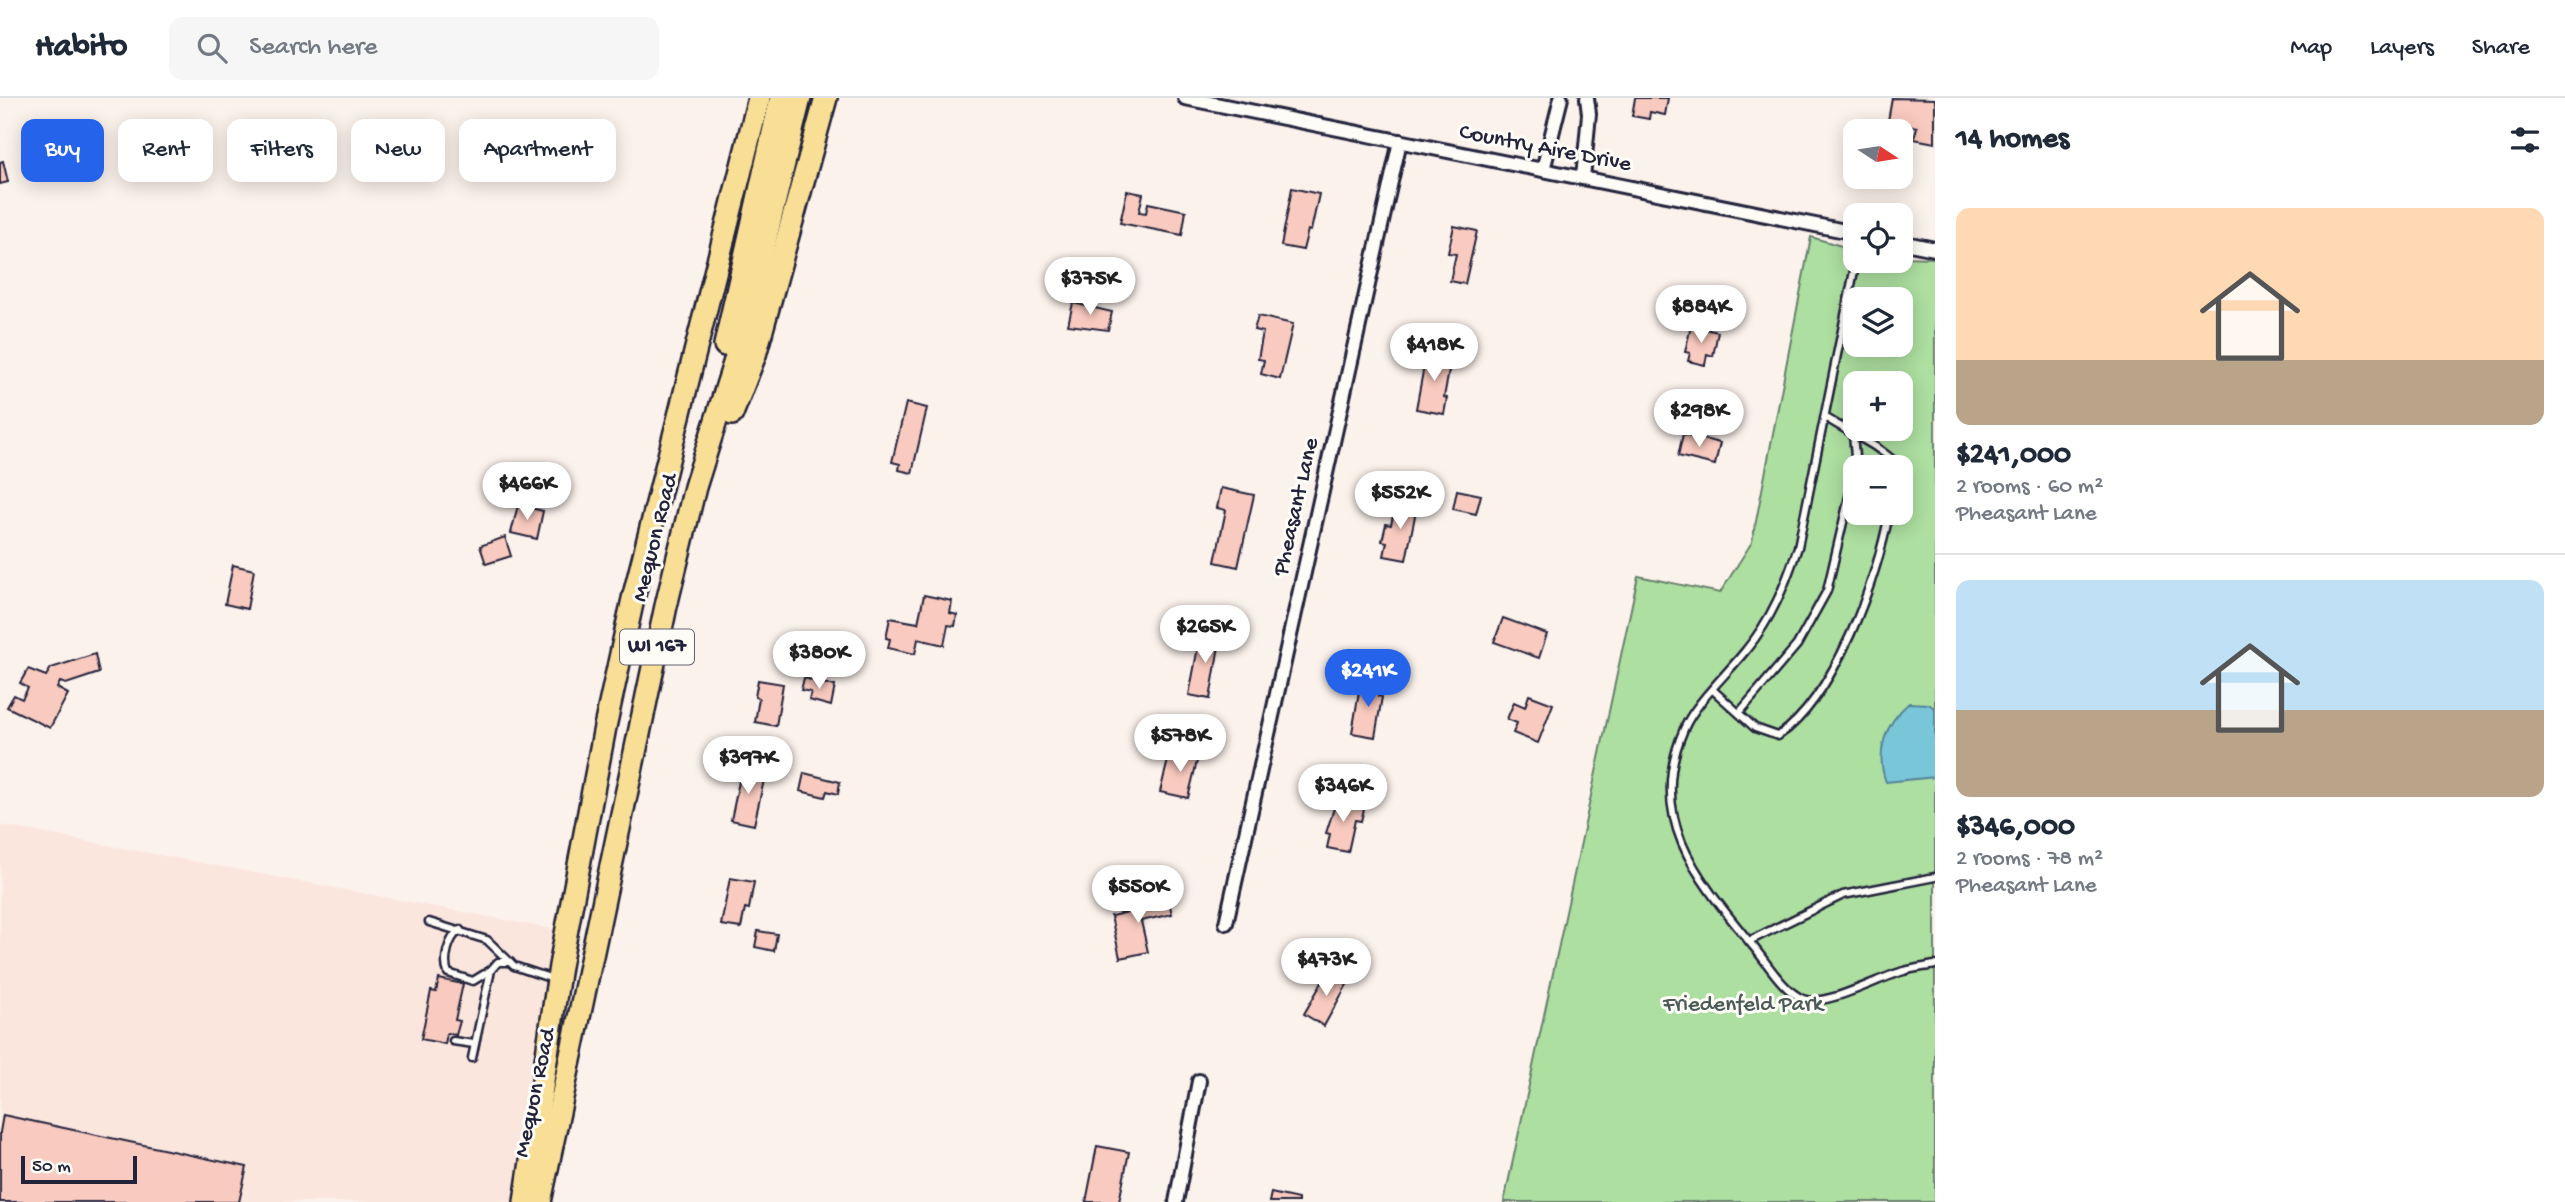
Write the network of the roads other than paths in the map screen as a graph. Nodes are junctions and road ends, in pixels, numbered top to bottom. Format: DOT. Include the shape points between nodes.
graph roads {
  1 [pos="759,98"];
  2 [pos="781,98"];
  3 [pos="800,98"];
  4 [pos="826,98"];
  5 [pos="1185,98"];
  6 [pos="1561,98"];
  7 [pos="1587,98"];
  8 [pos="1400,141"];
  9 [pos="1543,170"];
  10 [pos="1583,178"];
  11 [pos="1843,231"];
  12 [pos="1913,245"];
  13 [pos="1935,249"];
  14 [pos="1854,273"];
  15 [pos="722,406"];
  16 [pos="1825,417"];
  17 [pos="1843,429"];
  18 [pos="1866,441"];
  19 [pos="1888,455"];
  20 [pos="699,474"];
  21 [pos="1843,521"];
  22 [pos="1887,525"];
  23 [pos="1713,690"];
  24 [pos="1739,713"];
  25 [pos="1935,877"];
  26 [pos="429,922"];
  27 [pos="1226,923"];
  28 [pos="460,930"];
  29 [pos="1749,941"];
  30 [pos="510,962"];
  31 [pos="1935,965"];
  32 [pos="491,970"];
  33 [pos="558,980"];
  34 [pos="453,1041"];
  35 [pos="474,1044"];
  36 [pos="472,1058"];
  37 [pos="1199,1081"];
  38 [pos="525,1202"];
  39 [pos="540,1202"];
  40 [pos="1176,1202"];
  1 -- 33 [label="main road, Mequon Road / WI 167" via="633,599"];
  2 -- 15 [label="main road" via="724,351"];
  3 -- 15 [label="main road, Mequon Road / WI 167"];
  4 -- 20 [label="main road" via="755,355 722,441"];
  5 -- 8 [label="street, Country Aire Drive"];
  6 -- 9 [label="street"];
  7 -- 10 [label="street"];
  8 -- 9 [label="street, Country Aire Drive"];
  8 -- 27 [label="street, Pheasant Lane"];
  9 -- 10 [label="street, Country Aire Drive"];
  10 -- 11 [label="street, Country Aire Drive"];
  12 -- 13 [label="street"];
  14 -- 16 [label="lane"];
  15 -- 20 [label="main road, Mequon Road / WI 167"];
  16 -- 17 [label="lane"];
  16 -- 23 [label="lane" via="1798,547 1774,612"];
  18 -- 19 [label="lane"];
  20 -- 39 [label="main road, Mequon Road / WI 167" via="666,606"];
  21 -- 24 [label="lane" via="1827,591 1797,645"];
  22 -- 24 [label="lane" via="1864,600 1812,703 1778,736 1755,728"];
  23 -- 24 [label="lane"];
  23 -- 29 [label="lane" via="1684,726 1670,769 1668,795 1689,859"];
  25 -- 29 [label="lane" via="1843,895"];
  26 -- 28 [label="lane"];
  28 -- 30 [label="lane" via="487,940"];
  28 -- 32 [label="lane" via="449,947 448,973 473,981"];
  29 -- 31 [label="lane" via="1787,988 1805,1000 1826,999 1905,970"];
  30 -- 32 [label="lane" via="498,962"];
  30 -- 33 [label="lane"];
  32 -- 35 [label="lane"];
  33 -- 38 [label="main road, Mequon Road / WI 167"];
  34 -- 35 [label="lane"];
  35 -- 36 [label="lane"];
  37 -- 40 [label="street"];
}
